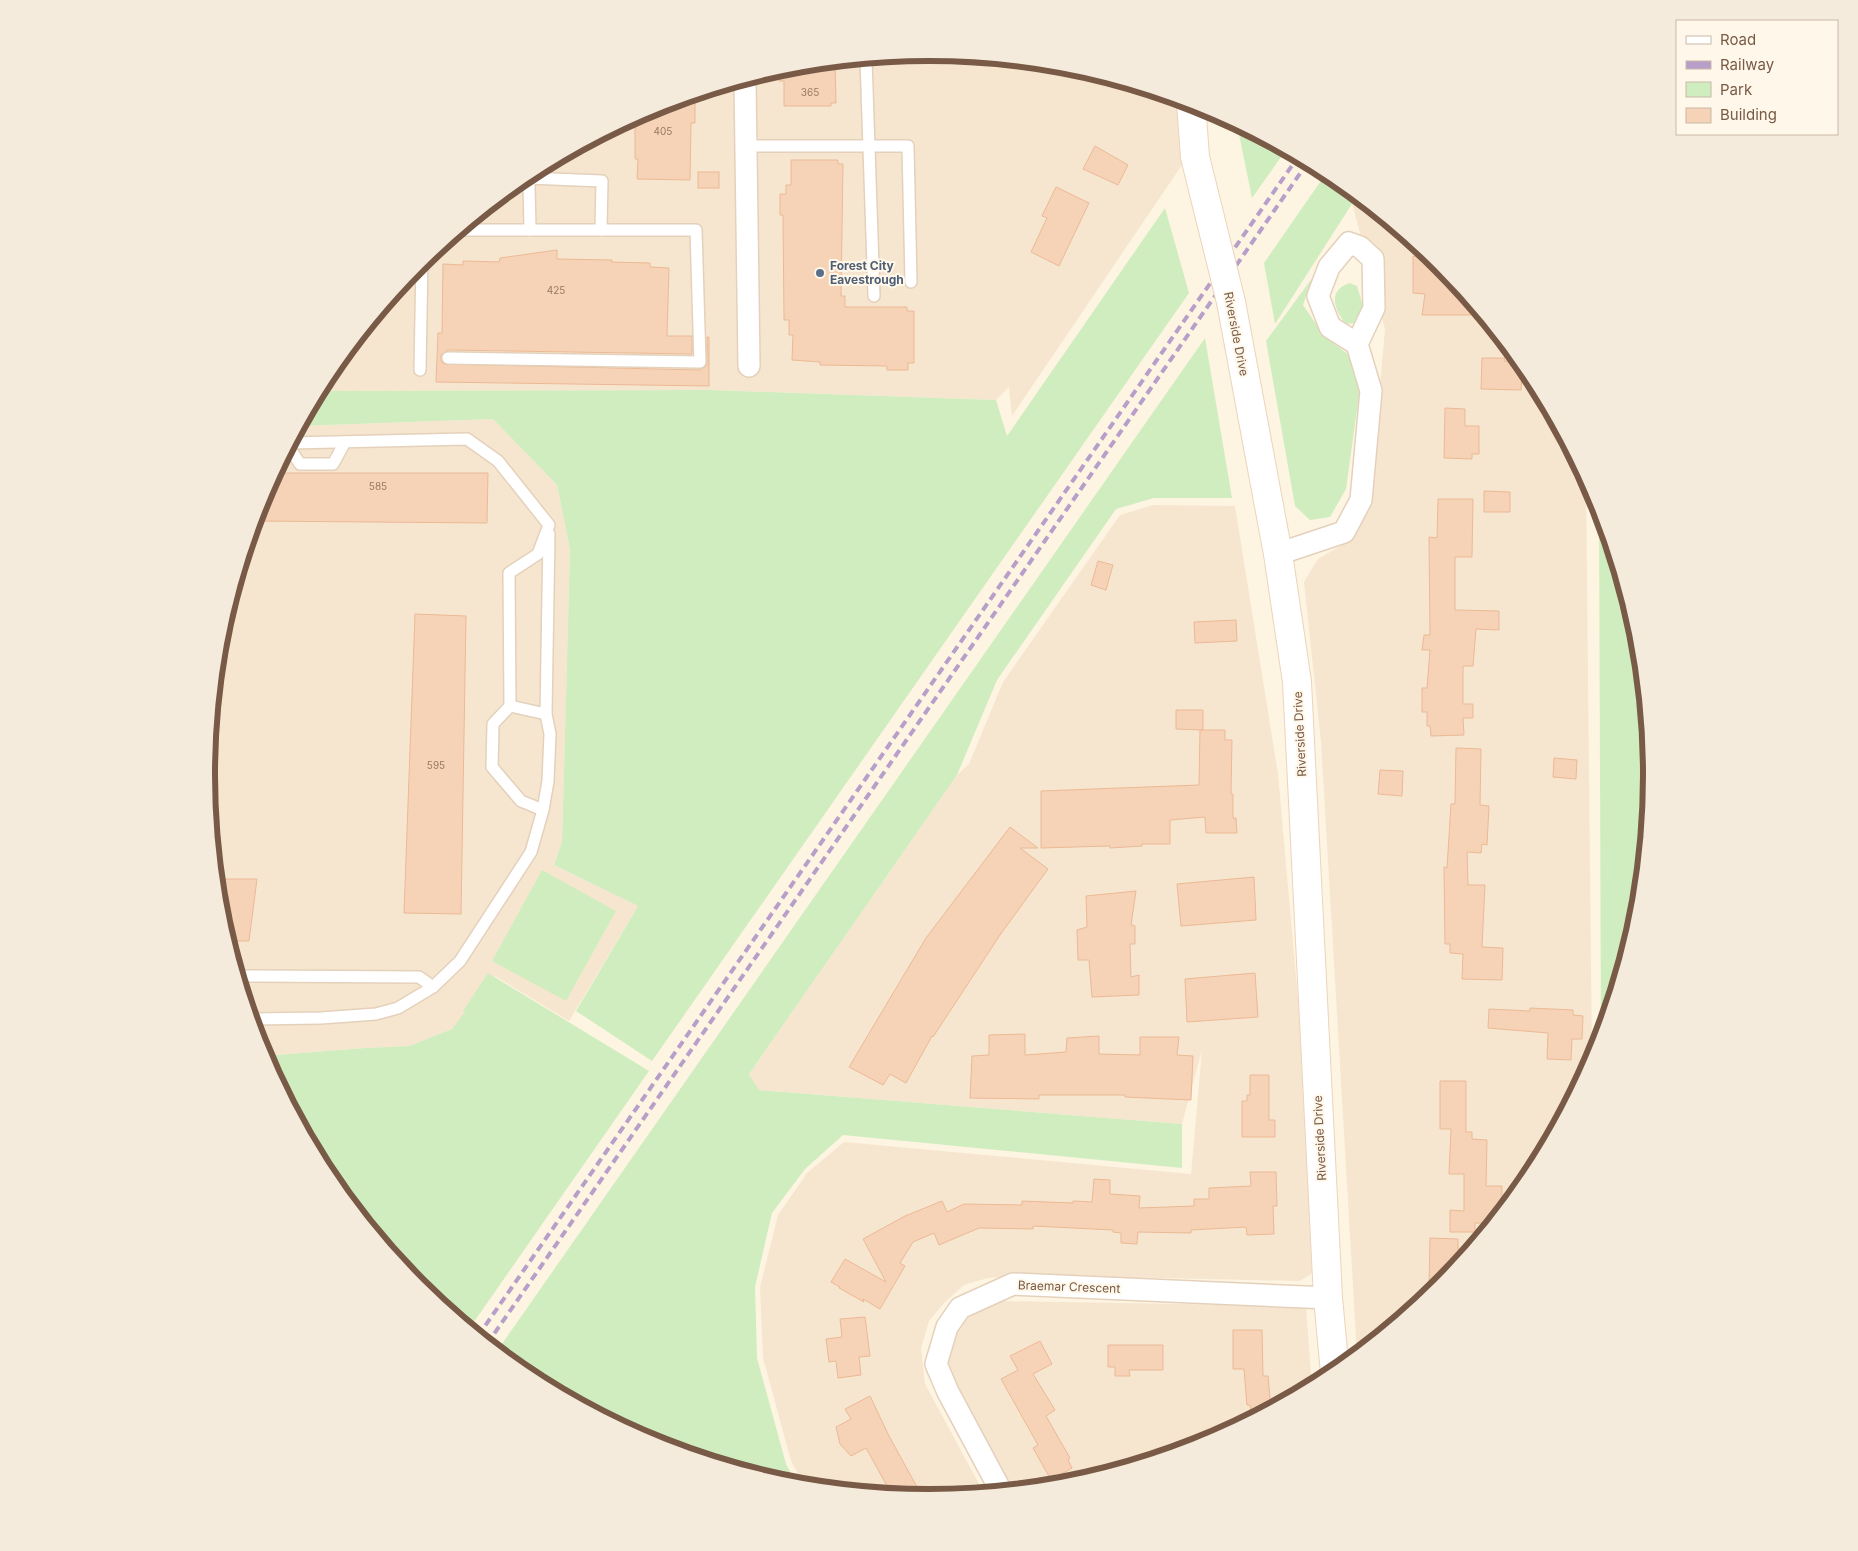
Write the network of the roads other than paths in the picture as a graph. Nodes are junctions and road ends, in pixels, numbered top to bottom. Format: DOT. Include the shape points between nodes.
graph roads {
  1 [pos="866,64"];
  2 [pos="745,86"];
  3 [pos="1192,112"];
  4 [pos="868,145"];
  5 [pos="746,146"];
  6 [pos="539,178"];
  7 [pos="527,185"];
  8 [pos="473,226"];
  9 [pos="530,230"];
  10 [pos="601,230"];
  11 [pos="423,272"];
  12 [pos="911,282"];
  13 [pos="874,296"];
  14 [pos="1356,344"];
  15 [pos="448,358"];
  16 [pos="749,366"];
  17 [pos="420,370"];
  18 [pos="345,442"];
  19 [pos="297,443"];
  20 [pos="292,452"];
  21 [pos="549,525"];
  22 [pos="1278,554"];
  23 [pos="510,706"];
  24 [pos="546,714"];
  25 [pos="543,810"];
  26 [pos="244,976"];
  27 [pos="433,987"];
  28 [pos="258,1019"];
  29 [pos="1328,1298"];
  30 [pos="1334,1363"];
  31 [pos="999,1486"];
  1 -- 4 [label="lane"];
  2 -- 5 [label="street"];
  3 -- 22 [label="main road, Riverside Drive, bridge" via="1196,157 1231,302"];
  4 -- 5 [label="lane"];
  4 -- 12 [label="lane" via="908,146"];
  4 -- 13 [label="lane"];
  5 -- 16 [label="street"];
  6 -- 10 [label="lane" via="602,181"];
  7 -- 9 [label="lane"];
  8 -- 9 [label="lane"];
  9 -- 10 [label="lane"];
  10 -- 15 [label="lane" via="696,230 700,362"];
  11 -- 17 [label="lane" via="427,357"];
  14 -- 22 [label="street" via="1371,391 1361,500 1344,532"];
  18 -- 19 [label="lane"];
  18 -- 20 [label="lane" via="333,464 300,464"];
  18 -- 21 [label="lane" via="467,439 498,461"];
  21 -- 23 [label="lane" via="538,554 509,572"];
  21 -- 24 [label="lane"];
  22 -- 29 [label="main road, Riverside Drive" via="1297,682"];
  23 -- 24 [label="lane"];
  23 -- 25 [label="lane" via="493,724 492,767 521,801"];
  24 -- 25 [label="lane" via="550,734"];
  25 -- 27 [label="lane" via="531,852 460,961"];
  26 -- 27 [label="lane" via="419,977"];
  27 -- 28 [label="lane" via="398,1008 376,1014"];
  29 -- 30 [label="main road, Riverside Drive"];
  29 -- 31 [label="street, Braemar Crescent" via="1013,1284 960,1308 947,1327 936,1364"];
}
